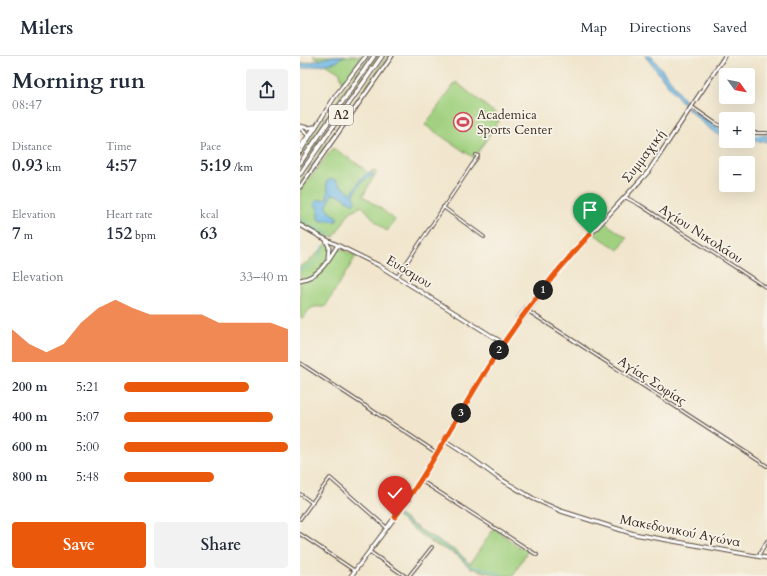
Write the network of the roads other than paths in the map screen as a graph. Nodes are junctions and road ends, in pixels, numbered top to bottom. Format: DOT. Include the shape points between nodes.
graph roads {
  1 [pos="366,56"];
  2 [pos="374,56"];
  3 [pos="382,56"];
  4 [pos="392,56"];
  5 [pos="725,56"];
  6 [pos="692,107"];
  7 [pos="327,112"];
  8 [pos="719,125"];
  9 [pos="316,126"];
  10 [pos="301,127"];
  11 [pos="755,133"];
  12 [pos="767,133"];
  13 [pos="309,135"];
  14 [pos="300,147"];
  15 [pos="300,152"];
  16 [pos="476,155"];
  17 [pos="300,163"];
  18 [pos="300,174"];
  19 [pos="300,187"];
  20 [pos="625,197"];
  21 [pos="443,207"];
  22 [pos="300,225"];
  23 [pos="484,237"];
  24 [pos="325,239"];
  25 [pos="338,245"];
  26 [pos="330,252"];
  27 [pos="328,259"];
  28 [pos="397,277"];
  29 [pos="300,280"];
  30 [pos="767,288"];
  31 [pos="527,311"];
  32 [pos="503,343"];
  33 [pos="300,363"];
  34 [pos="444,440"];
  35 [pos="437,452"];
  36 [pos="767,466"];
  37 [pos="420,480"];
  38 [pos="300,494"];
  39 [pos="312,502"];
  40 [pos="300,519"];
  41 [pos="387,528"];
  42 [pos="300,534"];
  43 [pos="767,541"];
  44 [pos="432,547"];
  45 [pos="369,551"];
  46 [pos="537,555"];
  47 [pos="759,557"];
  48 [pos="767,558"];
  49 [pos="355,571"];
  50 [pos="351,576"];
  51 [pos="405,576"];
  52 [pos="409,576"];
  1 -- 7 [label="street" via="336,95"];
  2 -- 17 [label="highway, Α2"];
  3 -- 18 [label="highway, Α2"];
  4 -- 19 [label="street"];
  5 -- 6 [label="street, Συμμαχική"];
  6 -- 8 [label="street"];
  6 -- 20 [label="street, Συμμαχική" via="648,172"];
  7 -- 9 [label="street"];
  7 -- 13 [label="street"];
  9 -- 10 [label="street"];
  9 -- 13 [label="street"];
  10 -- 13 [label="street"];
  11 -- 12 [label="street"];
  13 -- 14 [label="street"];
  13 -- 15 [label="street"];
  16 -- 21 [label="street" via="478,156"];
  20 -- 30 [label="street, Αγίου Νικολάου"];
  20 -- 31 [label="street, Συμμαχική" via="566,261"];
  21 -- 23 [label="street"];
  21 -- 28 [label="street"];
  22 -- 24 [label="street, Ευόσμου"];
  24 -- 25 [label="street, Ευόσμου"];
  24 -- 26 [label="street"];
  25 -- 26 [label="street"];
  25 -- 27 [label="street"];
  25 -- 28 [label="street, Ευόσμου"];
  26 -- 27 [label="street"];
  27 -- 29 [label="street" via="322,269"];
  28 -- 32 [label="street, Ευόσμου"];
  31 -- 32 [label="street, Συμμαχική"];
  31 -- 36 [label="street, Αγίας Σοφίας"];
  32 -- 34 [label="street, Συμμαχική"];
  33 -- 35 [label="street"];
  34 -- 35 [label="street, Συμμαχική"];
  34 -- 47 [label="street, Μακεδονικού Αγώνα" via="497,477 534,499 561,511 634,534"];
  35 -- 37 [label="street, Συμμαχική"];
  37 -- 41 [label="street, Συμμαχική"];
  37 -- 46 [label="street"];
  38 -- 39 [label="street"];
  39 -- 40 [label="street"];
  39 -- 41 [label="street" via="330,478"];
  41 -- 45 [label="street, Συμμαχική"];
  42 -- 49 [label="street"];
  43 -- 47 [label="street"];
  44 -- 52 [label="street"];
  45 -- 49 [label="street, Συμμαχική"];
  45 -- 51 [label="street"];
  47 -- 48 [label="street, Μακεδονικού Αγώνα"];
  49 -- 50 [label="street, Συμμαχική"];
}
